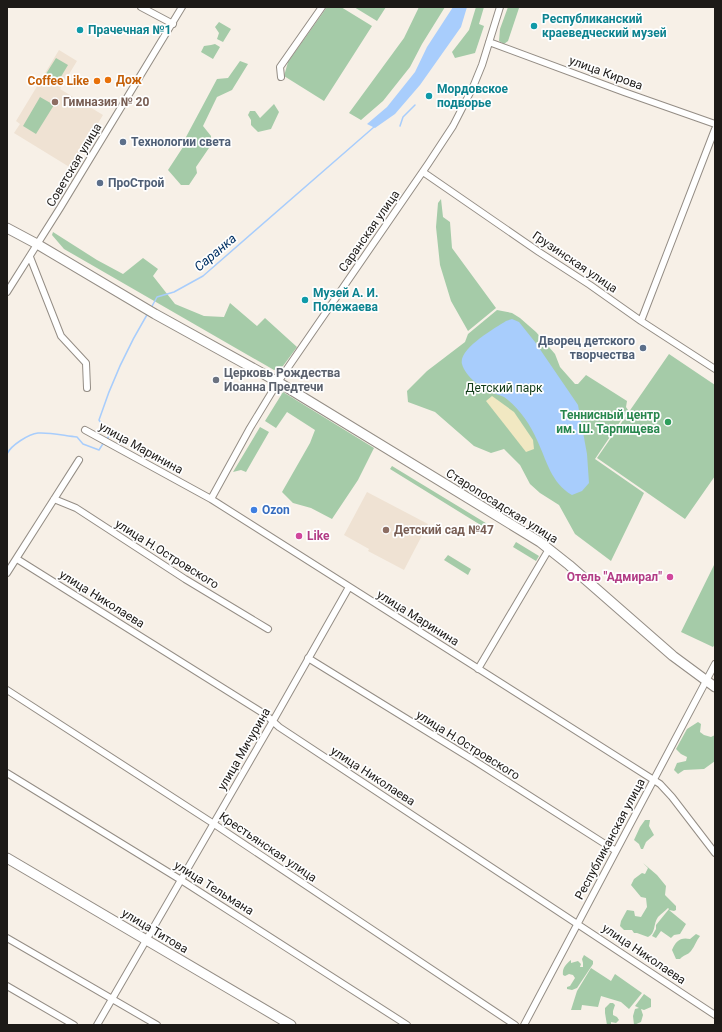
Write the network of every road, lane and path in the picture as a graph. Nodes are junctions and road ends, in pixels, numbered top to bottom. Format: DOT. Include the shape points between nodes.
graph roads {
  1 [pos="141,7"];
  2 [pos="182,7"];
  3 [pos="322,7"];
  4 [pos="500,7"];
  5 [pos="173,24"];
  6 [pos="489,42"];
  7 [pos="281,77"];
  8 [pos="715,124"];
  9 [pos="715,129"];
  10 [pos="423,172"];
  11 [pos="7,228"];
  12 [pos="38,244"];
  13 [pos="30,256"];
  14 [pos="7,292"];
  15 [pos="641,321"];
  16 [pos="715,369"];
  17 [pos="278,382"];
  18 [pos="87,388"];
  19 [pos="86,430"];
  20 [pos="79,460"];
  21 [pos="54,498"];
  22 [pos="211,499"];
  23 [pos="549,549"];
  24 [pos="17,559"];
  25 [pos="7,573"];
  26 [pos="349,587"];
  27 [pos="268,629"];
  28 [pos="308,658"];
  29 [pos="715,664"];
  30 [pos="478,669"];
  31 [pos="706,681"];
  32 [pos="715,687"];
  33 [pos="7,690"];
  34 [pos="273,721"];
  35 [pos="7,773"];
  36 [pos="654,780"];
  37 [pos="214,824"];
  38 [pos="616,851"];
  39 [pos="715,853"];
  40 [pos="7,858"];
  41 [pos="181,880"];
  42 [pos="578,923"];
  43 [pos="7,938"];
  44 [pos="146,940"];
  45 [pos="7,986"];
  46 [pos="112,999"];
  47 [pos="715,1015"];
  48 [pos="74,1025"];
  49 [pos="97,1025"];
  50 [pos="157,1025"];
  51 [pos="291,1025"];
  52 [pos="407,1025"];
  53 [pos="515,1025"];
  54 [pos="524,1025"];
  1 -- 5 [label="street"];
  2 -- 5 [label="street, Советская улица"];
  3 -- 7 [label="street" via="280,68"];
  4 -- 6 [label="street, Саранская улица"];
  5 -- 12 [label="street, Советская улица"];
  6 -- 8 [label="street, улица Кирова"];
  6 -- 10 [label="street, Саранская улица" via="463,108"];
  9 -- 15 [label="street"];
  10 -- 15 [label="street, Грузинская улица"];
  10 -- 17 [label="street, Саранская улица"];
  11 -- 12 [label="main road, Старопосадская улица"];
  12 -- 13 [label="street, Советская улица"];
  12 -- 17 [label="main road, Старопосадская улица" via="155,314"];
  13 -- 14 [label="street, Советская улица"];
  13 -- 18 [label="street" via="61,336 86,363"];
  15 -- 16 [label="street, Грузинская улица"];
  17 -- 22 [label="street, Саранская улица" via="252,423"];
  17 -- 23 [label="main road, Старопосадская улица"];
  19 -- 22 [label="street, улица Маринина"];
  20 -- 21 [label="street"];
  21 -- 24 [label="street"];
  21 -- 27 [label="street, улица Н.Островского" via="76,508"];
  22 -- 26 [label="street, улица Маринина"];
  23 -- 30 [label="street"];
  23 -- 31 [label="main road, Старопосадская улица" via="673,656"];
  24 -- 25 [label="street"];
  24 -- 34 [label="street, улица Николаева"];
  26 -- 28 [label="street, улица Мичурина"];
  26 -- 30 [label="street, улица Маринина"];
  28 -- 34 [label="street, улица Мичурина"];
  28 -- 38 [label="street, улица Н.Островского"];
  29 -- 31 [label="street, Республиканская улица"];
  30 -- 36 [label="street, улица Маринина"];
  31 -- 32 [label="main road, Старопосадская улица"];
  31 -- 36 [label="street, Республиканская улица"];
  33 -- 37 [label="street, Крестьянская улица"];
  34 -- 37 [label="street, улица Мичурина"];
  34 -- 42 [label="street, улица Николаева"];
  35 -- 41 [label="street, улица Тельмана"];
  36 -- 38 [label="street, Республиканская улица"];
  36 -- 39 [label="street, улица Маринина" via="664,787"];
  37 -- 41 [label="street, улица Мичурина"];
  37 -- 53 [label="street, Крестьянская улица"];
  38 -- 42 [label="street, Республиканская улица"];
  40 -- 44 [label="main road, улица Титова"];
  41 -- 44 [label="street, улица Мичурина"];
  41 -- 52 [label="street, улица Тельмана"];
  42 -- 47 [label="street, улица Николаева"];
  42 -- 54 [label="street, Республиканская улица"];
  43 -- 46 [label="street"];
  44 -- 46 [label="street, улица Мичурина"];
  44 -- 51 [label="main road, улица Титова"];
  45 -- 48 [label="street"];
  46 -- 49 [label="street, улица Мичурина"];
  46 -- 50 [label="street"];
}
